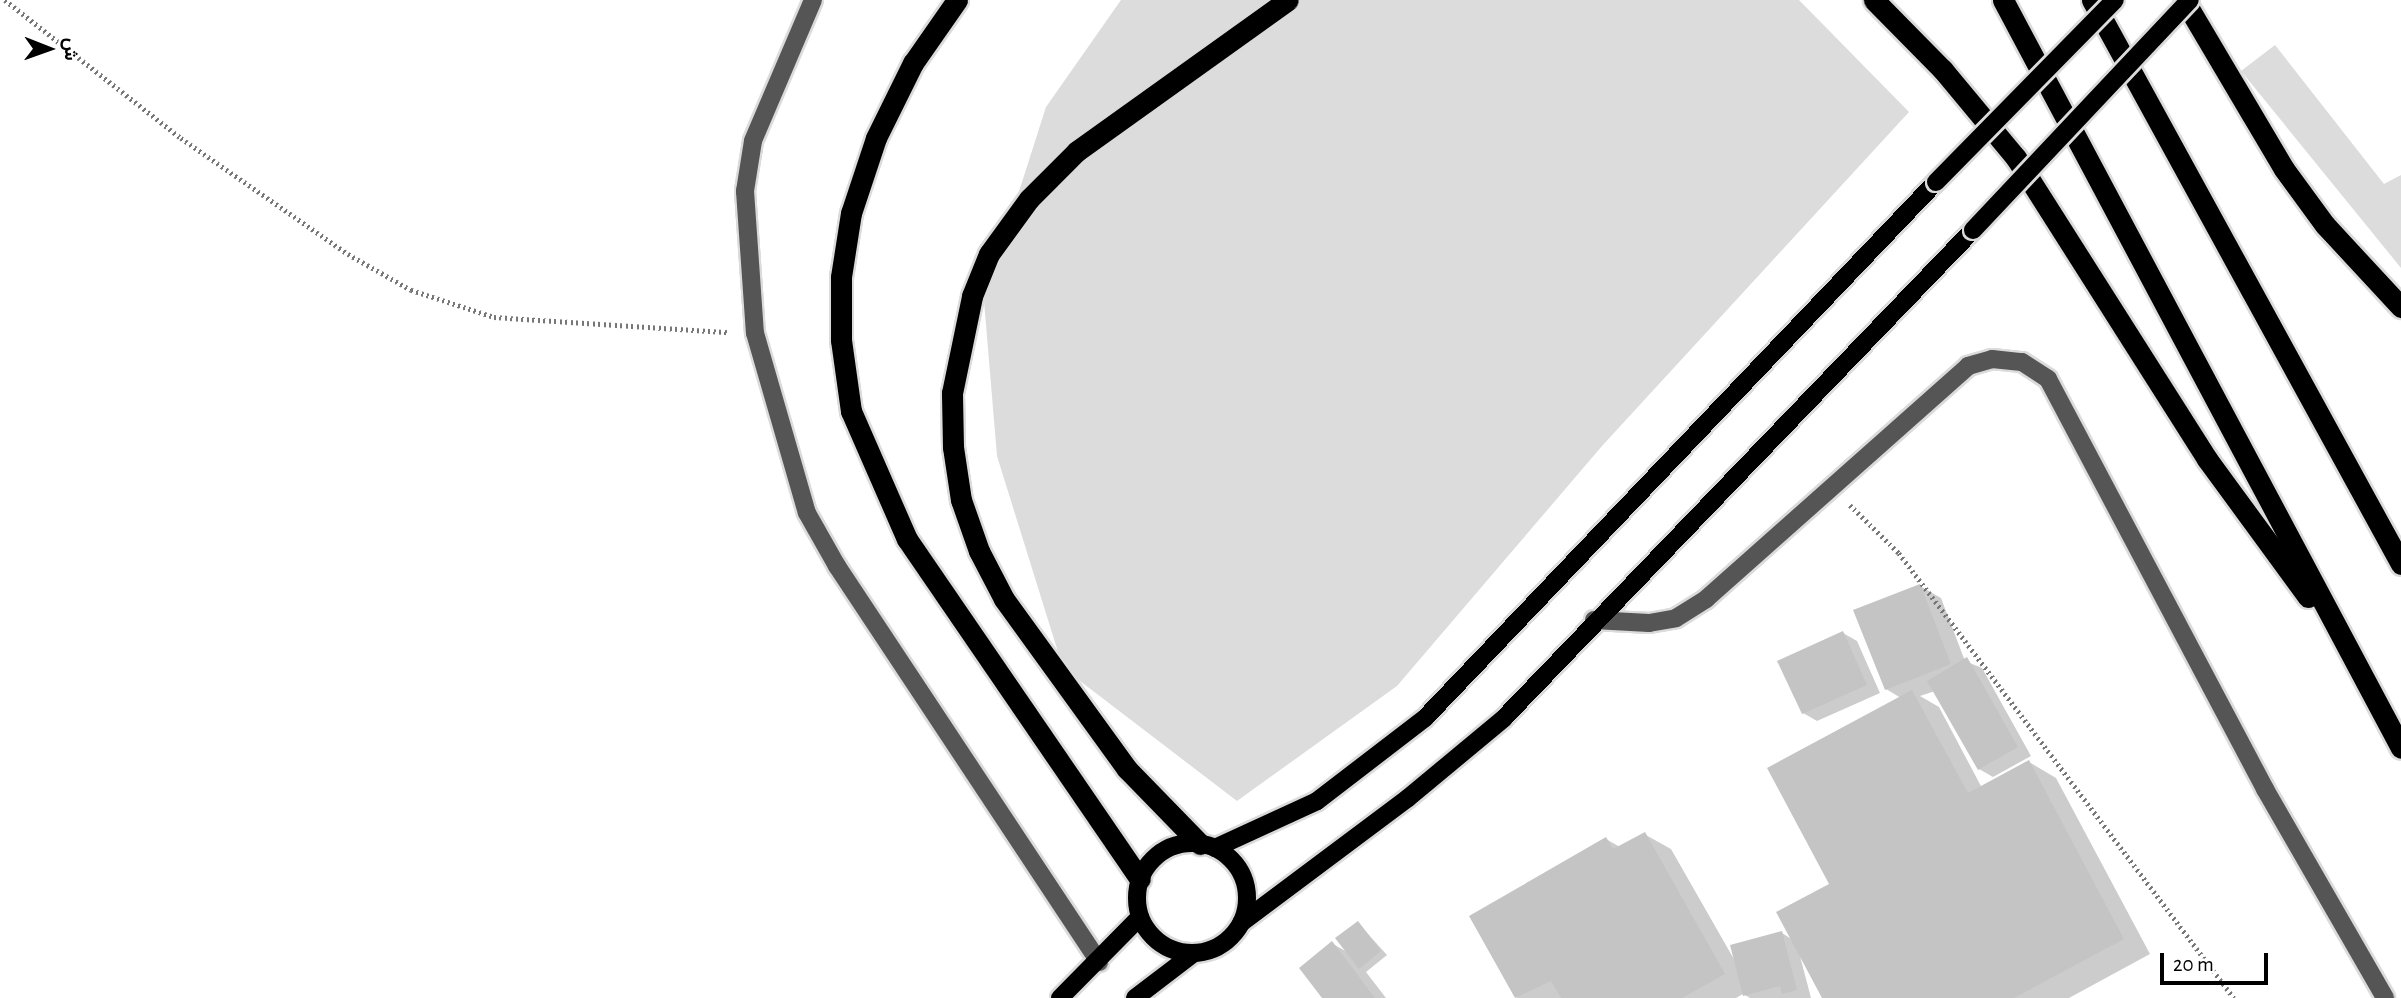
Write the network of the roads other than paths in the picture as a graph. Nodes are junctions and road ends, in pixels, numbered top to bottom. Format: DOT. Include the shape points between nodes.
graph roads {
  1 [pos="813,0"];
  2 [pos="957,0"];
  3 [pos="1288,0"];
  4 [pos="1874,0"];
  5 [pos="2003,0"];
  6 [pos="2092,0"];
  7 [pos="2115,0"];
  8 [pos="2183,0"];
  9 [pos="2190,0"];
  10 [pos="2401,307"];
  11 [pos="2401,564"];
  12 [pos="1594,620"];
  13 [pos="2350,652"];
  14 [pos="2401,748"];
  15 [pos="1207,846"];
  16 [pos="1140,879"];
  17 [pos="1140,917"];
  18 [pos="1241,923"];
  19 [pos="1194,953"];
  20 [pos="1099,962"];
  21 [pos="1060,998"];
  22 [pos="1135,998"];
  23 [pos="2385,998"];
  1 -- 20 [label="street" via="752,141 745,191 755,333 807,513 837,566"];
  2 -- 16 [label="highway" via="913,63 876,138 851,213 841,276 851,411 907,539"];
  3 -- 15 [label="highway" via="1077,151 1029,200 989,254 976,285 960,339 952,393 953,447 961,500 979,551 1004,599 1127,769"];
  4 -- 13 [label="highway" via="1943,70 2016,158 2207,458"];
  5 -- 13 [label="highway"];
  6 -- 11 [label="highway"];
  7 -- 15 [label="main road, bridge" via="1425,718 1317,801"];
  8 -- 10 [label="highway" via="2284,169 2325,225"];
  9 -- 12 [label="main road, bridge"];
  12 -- 18 [label="main road" via="1503,719 1408,798"];
  12 -- 23 [label="street" via="1649,623 1675,618 1706,599 1968,366 1992,359 2022,362 2048,379 2264,789"];
  13 -- 14 [label="highway"];
  15 -- 16 [label="main road" via="1164,851"];
  15 -- 18 [label="main road" via="1230,858 1243,880 1246,906"];
  16 -- 17 [label="main road"];
  17 -- 19 [label="main road" via="1161,944"];
  17 -- 20 [label="main road"];
  18 -- 19 [label="main road" via="1222,945"];
  19 -- 22 [label="main road"];
  20 -- 21 [label="main road"];
}
